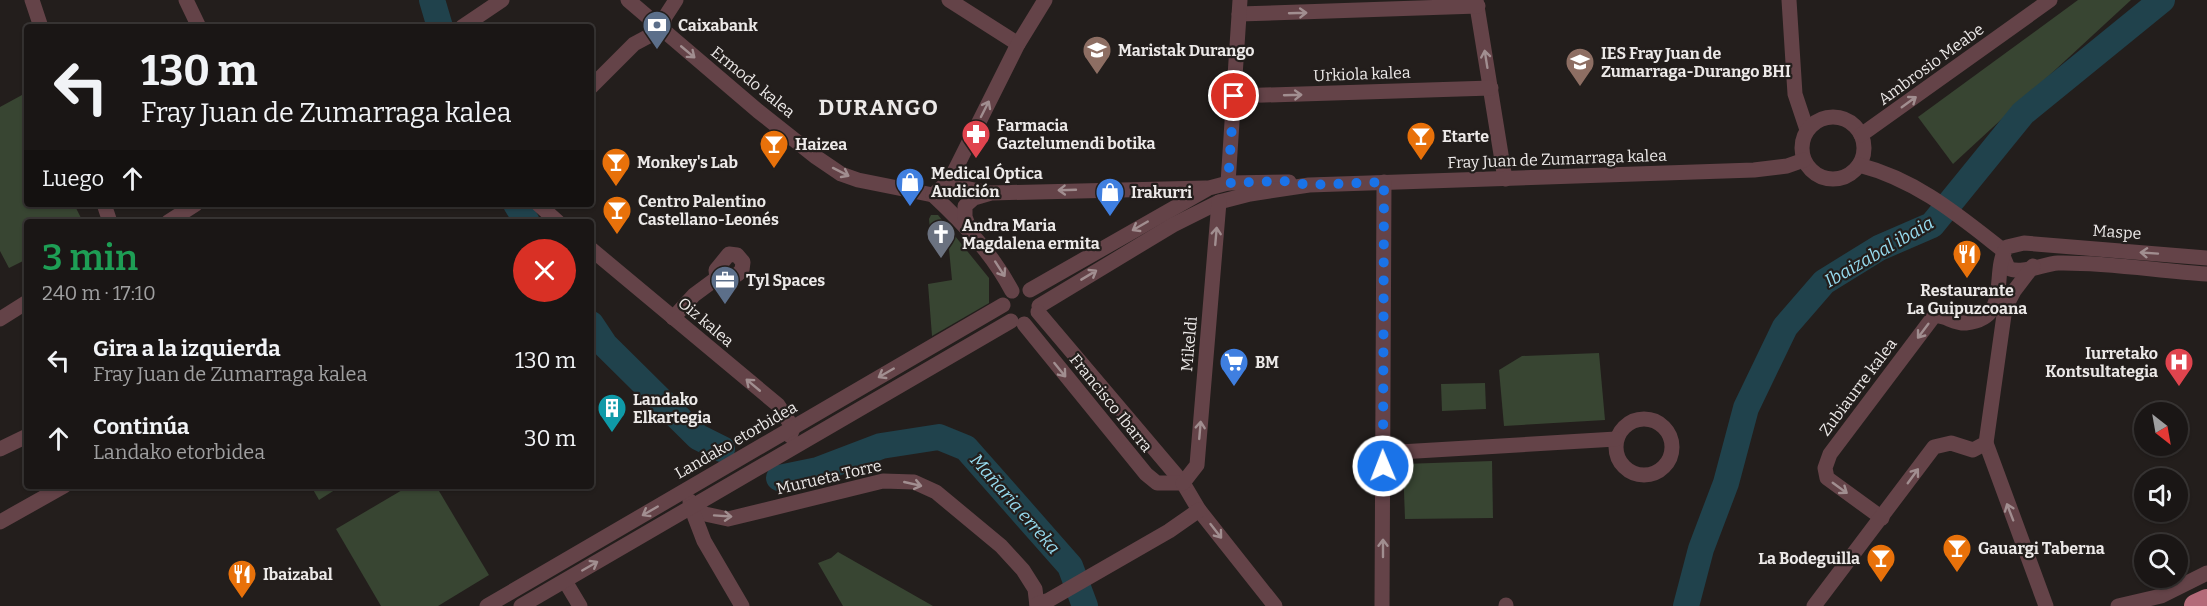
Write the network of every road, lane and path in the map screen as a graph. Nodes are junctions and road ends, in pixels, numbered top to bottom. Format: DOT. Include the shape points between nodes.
graph roads {
  1 [pos="32,0"];
  2 [pos="186,0"];
  3 [pos="502,0"];
  4 [pos="628,0"];
  5 [pos="676,0"];
  6 [pos="949,0"];
  7 [pos="1045,0"];
  8 [pos="1789,0"];
  9 [pos="2050,0"];
  10 [pos="1477,3"];
  11 [pos="1240,7"];
  12 [pos="40,24"];
  13 [pos="198,24"];
  14 [pos="466,24"];
  15 [pos="662,29"];
  16 [pos="1018,44"];
  17 [pos="594,84"];
  18 [pos="1491,88"];
  19 [pos="1234,96"];
  20 [pos="1807,130"];
  21 [pos="1861,135"];
  22 [pos="1804,160"];
  23 [pos="1859,165"];
  24 [pos="1505,179"];
  25 [pos="950,180"];
  26 [pos="1384,182"];
  27 [pos="1228,183"];
  28 [pos="1310,185"];
  29 [pos="1209,188"];
  30 [pos="991,193"];
  31 [pos="933,195"];
  32 [pos="1219,202"];
  33 [pos="191,207"];
  34 [pos="541,207"];
  35 [pos="173,219"];
  36 [pos="555,219"];
  37 [pos="970,230"];
  38 [pos="594,252"];
  39 [pos="2004,253"];
  40 [pos="2207,258"];
  41 [pos="2038,265"];
  42 [pos="2207,274"];
  43 [pos="717,278"];
  44 [pos="1030,290"];
  45 [pos="1012,291"];
  46 [pos="24,304"];
  47 [pos="1003,305"];
  48 [pos="1039,309"];
  49 [pos="673,318"];
  50 [pos="0,319"];
  51 [pos="1018,322"];
  52 [pos="793,428"];
  53 [pos="24,437"];
  54 [pos="1616,439"];
  55 [pos="1986,443"];
  56 [pos="0,449"];
  57 [pos="1383,453"];
  58 [pos="760,467"];
  59 [pos="716,473"];
  60 [pos="1182,483"];
  61 [pos="59,489"];
  62 [pos="691,507"];
  63 [pos="1200,510"];
  64 [pos="1882,518"];
  65 [pos="0,522"];
  66 [pos="2207,573"];
  67 [pos="565,581"];
  68 [pos="2207,601"];
  69 [pos="1041,604"];
  70 [pos="487,606"];
  71 [pos="521,606"];
  72 [pos="580,606"];
  73 [pos="742,606"];
  74 [pos="1275,606"];
  75 [pos="1382,606"];
  76 [pos="1814,606"];
  77 [pos="2046,606"];
  78 [pos="2118,606"];
  79 [pos="2196,606"];
  1 -- 12 [label="street"];
  2 -- 13 [label="street"];
  3 -- 14 [label="street"];
  4 -- 15 [label="street, Ermodo kalea"];
  5 -- 15 [label="street"];
  6 -- 16 [label="street"];
  7 -- 16 [label="street"];
  8 -- 20 [label="street" via="1795,94"];
  21 -- 9 [label="street, Ambrosio Meabe, one-way"];
  11 -- 10 [label="street, one-way"];
  18 -- 10 [label="street, one-way"];
  11 -- 19 [label="street"];
  15 -- 17 [label="street" via="634,44"];
  15 -- 31 [label="street, Ermodo kalea, one-way" via="799,144 841,174"];
  25 -- 16 [label="street, one-way"];
  19 -- 18 [label="street, Urkiola kalea, one-way"];
  18 -- 24 [label="street"];
  19 -- 27 [label="street"];
  20 -- 21 [label="street" via="1822,119 1840,118 1849,121"];
  20 -- 22 [label="street" via="1802,139"];
  21 -- 23 [label="street" via="1864,150"];
  22 -- 23 [label="street" via="1816,175 1825,179 1844,177"];
  22 -- 24 [label="street, Fray Juan de Zumarraga kalea" via="1754,170"];
  23 -- 39 [label="street" via="1918,187"];
  24 -- 26 [label="street, Fray Juan de Zumarraga kalea"];
  25 -- 30 [label="street" via="960,187"];
  25 -- 31 [label="street"];
  26 -- 28 [label="street, Fray Juan de Zumarraga kalea"];
  26 -- 57 [label="street"];
  27 -- 28 [label="street" via="1283,181"];
  27 -- 29 [label="street"];
  28 -- 32 [label="street"];
  29 -- 30 [label="street, one-way"];
  29 -- 44 [label="street, one-way"];
  30 -- 37 [label="street" via="974,198 965,206 964,217"];
  31 -- 37 [label="street"];
  48 -- 32 [label="street, one-way" via="1173,225"];
  60 -- 32 [label="street, Mikeldi, one-way" via="1197,465"];
  33 -- 35 [label="street"];
  34 -- 36 [label="street"];
  37 -- 45 [label="street, one-way"];
  38 -- 49 [label="street, Oiz kalea"];
  40 -- 39 [label="street, Maspe, one-way" via="2024,243 2010,245"];
  39 -- 41 [label="street" via="2005,264 2012,270"];
  39 -- 64 [label="street, Zubiaurre kalea, one-way" via="1999,292 1990,311 1978,320 1964,323 1934,316 1830,454 1825,468 1827,478"];
  41 -- 42 [label="street"];
  41 -- 55 [label="street" via="2014,291 2005,308"];
  43 -- 49 [label="street"];
  44 -- 45 [label="street"];
  44 -- 48 [label="street"];
  45 -- 47 [label="street"];
  46 -- 50 [label="street"];
  47 -- 51 [label="street"];
  47 -- 52 [label="street, Landako etorbidea, one-way"];
  48 -- 51 [label="street" via="1035,318"];
  48 -- 60 [label="street, Francisco Ibarra"];
  52 -- 49 [label="street, Oiz kalea, one-way" via="778,405"];
  51 -- 58 [label="street"];
  51 -- 60 [label="street, Francisco Ibarra, one-way" via="1146,474 1157,483"];
  52 -- 58 [label="street" via="788,443 762,459"];
  52 -- 59 [label="street, Landako etorbidea"];
  53 -- 56 [label="street"];
  54 -- 57 [label="street"];
  64 -- 55 [label="street, one-way" via="1934,447 1951,443 1973,450"];
  77 -- 55 [label="street, one-way"];
  75 -- 57 [label="street, one-way"];
  58 -- 62 [label="street"];
  59 -- 62 [label="street" via="708,485 692,495"];
  59 -- 70 [label="street, Landako etorbidea, one-way"];
  60 -- 63 [label="street, Francisco Ibarra"];
  61 -- 65 [label="street"];
  67 -- 62 [label="street, one-way"];
  62 -- 69 [label="street, Murueta Torre, one-way" via="728,519 883,481 914,482 936,492 1001,546 1029,580"];
  62 -- 73 [label="street" via="705,541"];
  63 -- 69 [label="street"];
  63 -- 74 [label="street, Francisco Ibarra, one-way"];
  64 -- 76 [label="street"];
  66 -- 78 [label="street" via="2161,596"];
  67 -- 71 [label="street"];
  67 -- 72 [label="street"];
  68 -- 79 [label="highway"];
}
